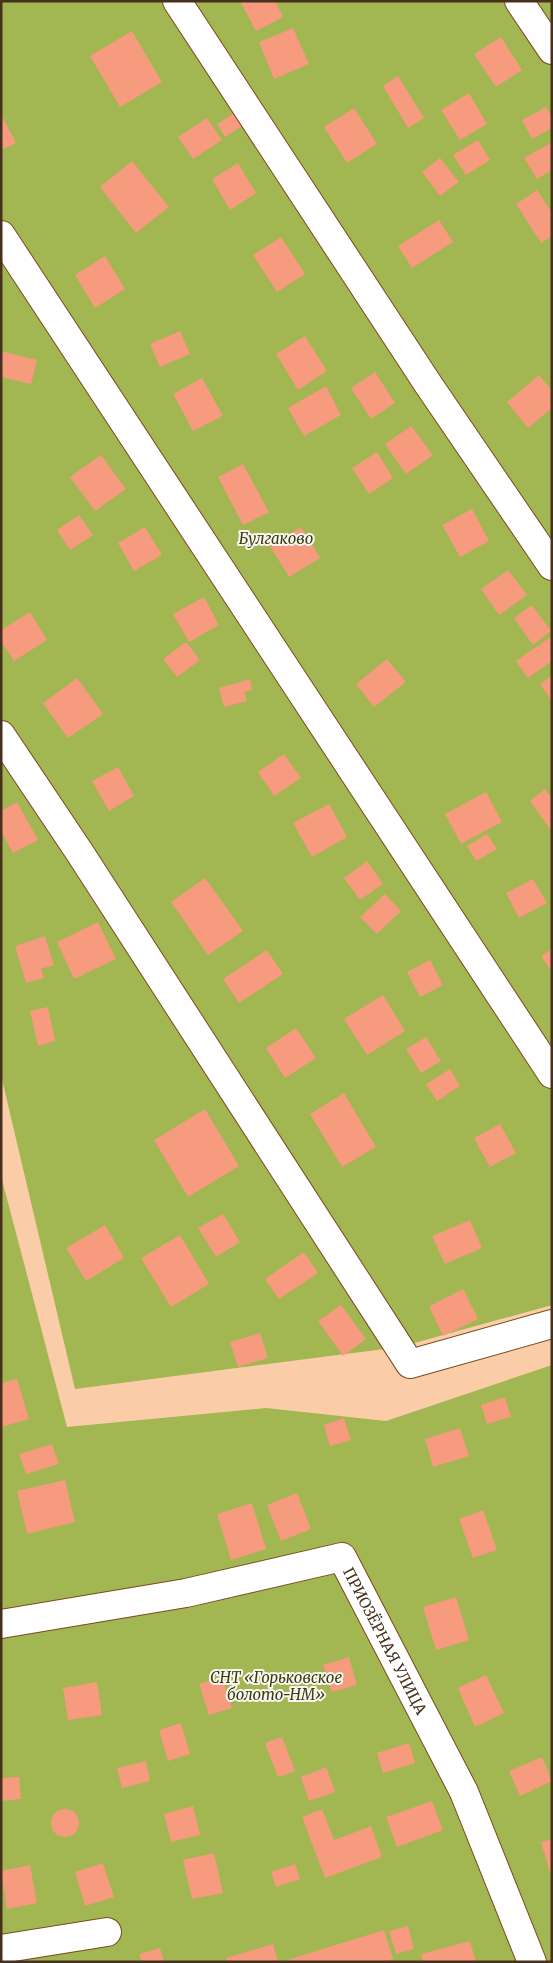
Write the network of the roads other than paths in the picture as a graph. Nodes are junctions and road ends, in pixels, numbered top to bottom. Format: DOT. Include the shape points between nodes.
graph roads {
  1 [pos="177,1"];
  2 [pos="519,1"];
  3 [pos="552,50"];
  4 [pos="1,235"];
  5 [pos="552,566"];
  6 [pos="1,736"];
  7 [pos="552,1074"];
  8 [pos="552,1324"];
  9 [pos="1,1624"];
  10 [pos="107,1932"];
  11 [pos="1,1949"];
  12 [pos="532,1962"];
  1 -- 5 [label="street" via="428,384"];
  2 -- 3 [label="street"];
  4 -- 7 [label="street"];
  6 -- 8 [label="street" via="113,903 410,1364"];
  9 -- 12 [label="street, ПРИОЗЁРНАЯ УЛИЦА" via="186,1593 342,1557 464,1792"];
  10 -- 11 [label="street"];
}
